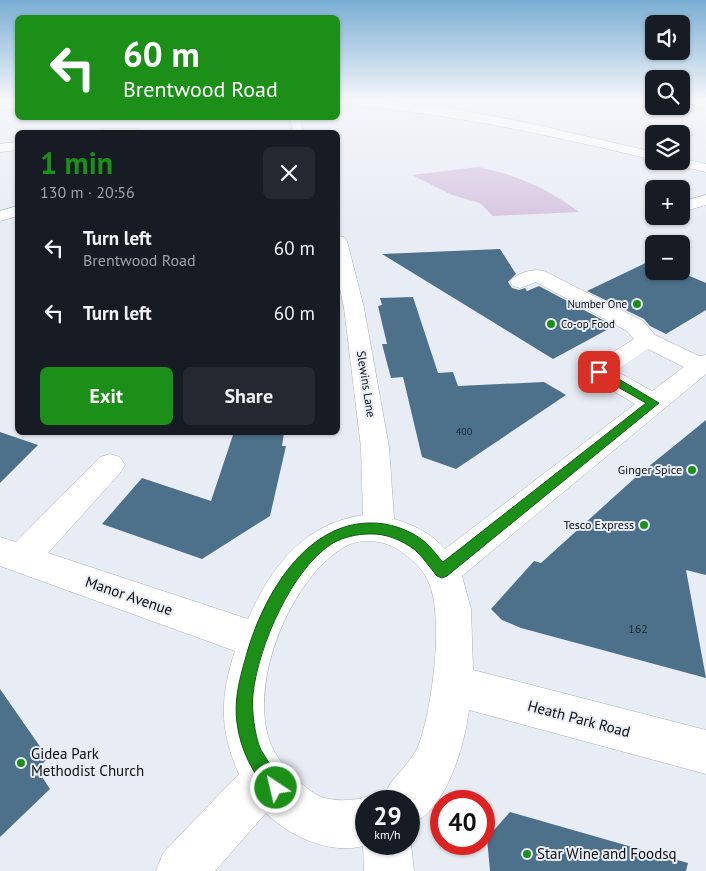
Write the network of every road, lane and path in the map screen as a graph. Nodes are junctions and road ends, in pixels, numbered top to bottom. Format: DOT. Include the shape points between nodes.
graph roads {
  1 [pos="582,140"];
  2 [pos="15,146"];
  3 [pos="0,148"];
  4 [pos="645,154"];
  5 [pos="690,164"];
  6 [pos="706,168"];
  7 [pos="706,200"];
  8 [pos="690,204"];
  9 [pos="15,212"];
  10 [pos="0,216"];
  11 [pos="340,249"];
  12 [pos="520,282"];
  13 [pos="648,340"];
  14 [pos="703,364"];
  15 [pos="653,403"];
  16 [pos="110,465"];
  17 [pos="380,528"];
  18 [pos="11,555"];
  19 [pos="442,571"];
  20 [pos="258,641"];
  21 [pos="452,685"];
  22 [pos="706,752"];
  23 [pos="267,778"];
  24 [pos="416,790"];
  25 [pos="355,823"];
  26 [pos="388,855"];
  27 [pos="181,871"];
  28 [pos="389,871"];
  1 -- 4 [label="street"];
  2 -- 3 [label="street"];
  5 -- 6 [label="street"];
  7 -- 8 [label="street"];
  9 -- 10 [label="street"];
  11 -- 17 [label="street, Slewins Lane" via="354,308 375,447"];
  12 -- 13 [label="street" via="537,275 635,326"];
  13 -- 14 [label="street"];
  13 -- 15 [label="street" via="599,372"];
  14 -- 15 [label="street"];
  15 -- 19 [label="street"];
  16 -- 18 [label="street"];
  17 -- 19 [label="street" via="393,531 420,546"];
  17 -- 20 [label="street" via="343,532 314,549 281,594"];
  18 -- 20 [label="street, Manor Avenue"];
  19 -- 21 [label="street" via="450,591 454,618"];
  20 -- 23 [label="street" via="244,694 252,752"];
  21 -- 22 [label="street, Heath Park Road"];
  21 -- 24 [label="street" via="437,757"];
  23 -- 25 [label="street" via="284,799 308,816"];
  23 -- 27 [label="street"];
  26 -- 28 [label="street"];
}
